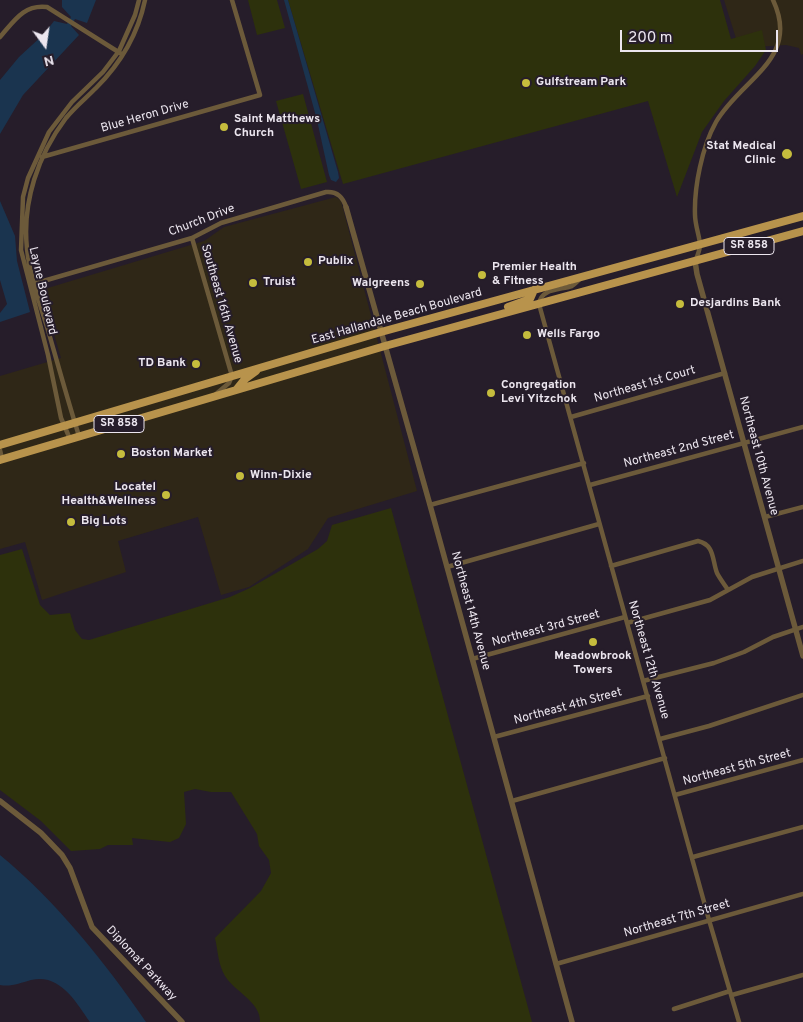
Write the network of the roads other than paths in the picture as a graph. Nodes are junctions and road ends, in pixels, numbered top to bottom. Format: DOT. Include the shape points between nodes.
graph roads {
  1 [pos="138,0"];
  2 [pos="145,0"];
  3 [pos="232,0"];
  4 [pos="773,0"];
  5 [pos="0,36"];
  6 [pos="118,51"];
  7 [pos="122,56"];
  8 [pos="42,157"];
  9 [pos="36,158"];
  10 [pos="346,207"];
  11 [pos="803,216"];
  12 [pos="803,231"];
  13 [pos="24,235"];
  14 [pos="192,238"];
  15 [pos="700,245"];
  16 [pos="696,261"];
  17 [pos="583,276"];
  18 [pos="32,284"];
  19 [pos="534,290"];
  20 [pos="539,304"];
  21 [pos="489,317"];
  22 [pos="381,332"];
  23 [pos="385,346"];
  24 [pos="262,367"];
  25 [pos="724,373"];
  26 [pos="232,376"];
  27 [pos="236,390"];
  28 [pos="212,397"];
  29 [pos="571,417"];
  30 [pos="75,424"];
  31 [pos="65,427"];
  32 [pos="803,427"];
  33 [pos="79,436"];
  34 [pos="70,439"];
  35 [pos="744,443"];
  36 [pos="0,445"];
  37 [pos="0,450"];
  38 [pos="1,459"];
  39 [pos="584,463"];
  40 [pos="590,485"];
  41 [pos="430,505"];
  42 [pos="803,507"];
  43 [pos="764,517"];
  44 [pos="599,524"];
  45 [pos="803,561"];
  46 [pos="611,566"];
  47 [pos="447,567"];
  48 [pos="778,568"];
  49 [pos="728,590"];
  50 [pos="625,617"];
  51 [pos="627,623"];
  52 [pos="803,627"];
  53 [pos="796,629"];
  54 [pos="803,656"];
  55 [pos="472,659"];
  56 [pos="643,681"];
  57 [pos="803,695"];
  58 [pos="648,696"];
  59 [pos="494,737"];
  60 [pos="660,739"];
  61 [pos="665,758"];
  62 [pos="803,760"];
  63 [pos="675,795"];
  64 [pos="0,801"];
  65 [pos="512,801"];
  66 [pos="803,826"];
  67 [pos="693,857"];
  68 [pos="803,894"];
  69 [pos="709,920"];
  70 [pos="556,964"];
  71 [pos="803,975"];
  72 [pos="731,993"];
  73 [pos="674,1009"];
  74 [pos="182,1022"];
  75 [pos="572,1022"];
  76 [pos="739,1022"];
  1 -- 6 [label="street, Layne Boulevard" via="135,15"];
  2 -- 7 [label="street, Layne Boulevard"];
  3 -- 8 [label="street, Blue Heron Drive" via="260,95"];
  4 -- 15 [label="street" via="781,25 778,47 722,113 703,152 695,212"];
  5 -- 6 [label="street" via="30,8 47,7"];
  6 -- 7 [label="street"];
  6 -- 9 [label="street, Layne Boulevard" via="57,121"];
  7 -- 8 [label="street, Layne Boulevard" via="67,117"];
  8 -- 9 [label="street, Blue Heron Drive"];
  8 -- 13 [label="street, Layne Boulevard" via="30,193"];
  9 -- 13 [label="street, Layne Boulevard" via="23,197"];
  10 -- 14 [label="street, Church Drive" via="339,194 326,192 221,223"];
  10 -- 22 [label="street, Northeast 14th Avenue"];
  11 -- 15 [label="main road, East Hallandale Beach Boulevard / SR 858"];
  12 -- 16 [label="main road, East Hallandale Beach Boulevard / SR 858"];
  13 -- 18 [label="street, Layne Boulevard"];
  14 -- 18 [label="street, Church Drive"];
  14 -- 26 [label="street, Southeast 16th Avenue"];
  15 -- 16 [label="street"];
  15 -- 17 [label="main road, East Hallandale Beach Boulevard / SR 858"];
  16 -- 20 [label="main road, East Hallandale Beach Boulevard / SR 858"];
  16 -- 25 [label="street, Northeast 10th Avenue"];
  17 -- 19 [label="main road, East Hallandale Beach Boulevard / SR 858"];
  17 -- 20 [label="street" via="571,286 544,294"];
  18 -- 30 [label="street, Layne Boulevard"];
  18 -- 31 [label="street, Layne Boulevard"];
  19 -- 21 [label="main road" via="530,299 498,310"];
  19 -- 22 [label="main road, East Hallandale Beach Boulevard / SR 858"];
  20 -- 21 [label="main road, East Hallandale Beach Boulevard / SR 858"];
  20 -- 29 [label="street, Northeast 12th Avenue"];
  21 -- 23 [label="main road, East Hallandale Beach Boulevard / SR 858"];
  22 -- 23 [label="street, Northeast 14th Avenue"];
  22 -- 24 [label="main road, East Hallandale Beach Boulevard / SR 858"];
  23 -- 27 [label="main road, East Hallandale Beach Boulevard / SR 858"];
  23 -- 41 [label="street, Northeast 14th Avenue"];
  24 -- 26 [label="main road, East Hallandale Beach Boulevard / SR 858"];
  24 -- 27 [label="main road"];
  25 -- 29 [label="street, Northeast 1st Court"];
  25 -- 35 [label="street, Northeast 10th Avenue"];
  26 -- 28 [label="street"];
  26 -- 30 [label="main road, East Hallandale Beach Boulevard / SR 858"];
  27 -- 28 [label="main road, East Hallandale Beach Boulevard / SR 858"];
  28 -- 33 [label="main road, East Hallandale Beach Boulevard / SR 858"];
  29 -- 39 [label="street, Northeast 12th Avenue"];
  30 -- 31 [label="main road, East Hallandale Beach Boulevard / SR 858"];
  30 -- 33 [label="street, Layne Boulevard"];
  31 -- 34 [label="street, Layne Boulevard"];
  31 -- 36 [label="main road, East Hallandale Beach Boulevard / SR 858"];
  32 -- 35 [label="street, Northeast 2nd Street"];
  33 -- 34 [label="main road, East Hallandale Beach Boulevard / SR 858"];
  34 -- 38 [label="main road, East Hallandale Beach Boulevard / SR 858"];
  35 -- 40 [label="street, Northeast 2nd Street"];
  35 -- 43 [label="street, Northeast 10th Avenue"];
  37 -- 38 [label="street"];
  39 -- 40 [label="street, Northeast 12th Avenue"];
  39 -- 41 [label="street"];
  40 -- 44 [label="street, Northeast 12th Avenue"];
  41 -- 47 [label="street, Northeast 14th Avenue"];
  42 -- 43 [label="street"];
  43 -- 48 [label="street, Northeast 10th Avenue"];
  44 -- 46 [label="street, Northeast 12th Avenue"];
  44 -- 47 [label="street"];
  45 -- 48 [label="street"];
  46 -- 49 [label="street" via="698,542 705,543"];
  46 -- 50 [label="street, Northeast 12th Avenue"];
  47 -- 55 [label="street, Northeast 14th Avenue"];
  48 -- 49 [label="street"];
  48 -- 53 [label="street, Northeast 10th Avenue"];
  49 -- 51 [label="street" via="710,600"];
  50 -- 51 [label="street, Northeast 12th Avenue"];
  50 -- 55 [label="street, Northeast 3rd Street"];
  51 -- 56 [label="street, Northeast 12th Avenue"];
  52 -- 53 [label="street"];
  53 -- 54 [label="street, Northeast 10th Avenue"];
  53 -- 56 [label="street" via="714,663"];
  55 -- 59 [label="street, Northeast 14th Avenue"];
  56 -- 58 [label="street, Northeast 12th Avenue"];
  57 -- 60 [label="street"];
  58 -- 59 [label="street, Northeast 4th Street"];
  58 -- 60 [label="street, Northeast 12th Avenue"];
  59 -- 65 [label="street, Northeast 14th Avenue"];
  60 -- 61 [label="street, Northeast 12th Avenue"];
  61 -- 63 [label="street, Northeast 12th Avenue"];
  61 -- 65 [label="street"];
  62 -- 63 [label="street, Northeast 5th Street"];
  63 -- 67 [label="street, Northeast 12th Avenue"];
  64 -- 74 [label="street, Diplomat Parkway" via="41,833 62,855 92,927"];
  65 -- 70 [label="street, Northeast 14th Avenue"];
  66 -- 67 [label="street"];
  67 -- 69 [label="street, Northeast 12th Avenue"];
  68 -- 69 [label="street, Northeast 7th Street"];
  69 -- 70 [label="street, Northeast 7th Street"];
  69 -- 72 [label="street, Northeast 12th Avenue"];
  70 -- 75 [label="street, Northeast 14th Avenue"];
  71 -- 72 [label="street"];
  72 -- 73 [label="street"];
  72 -- 76 [label="street, Northeast 12th Avenue"];
}
